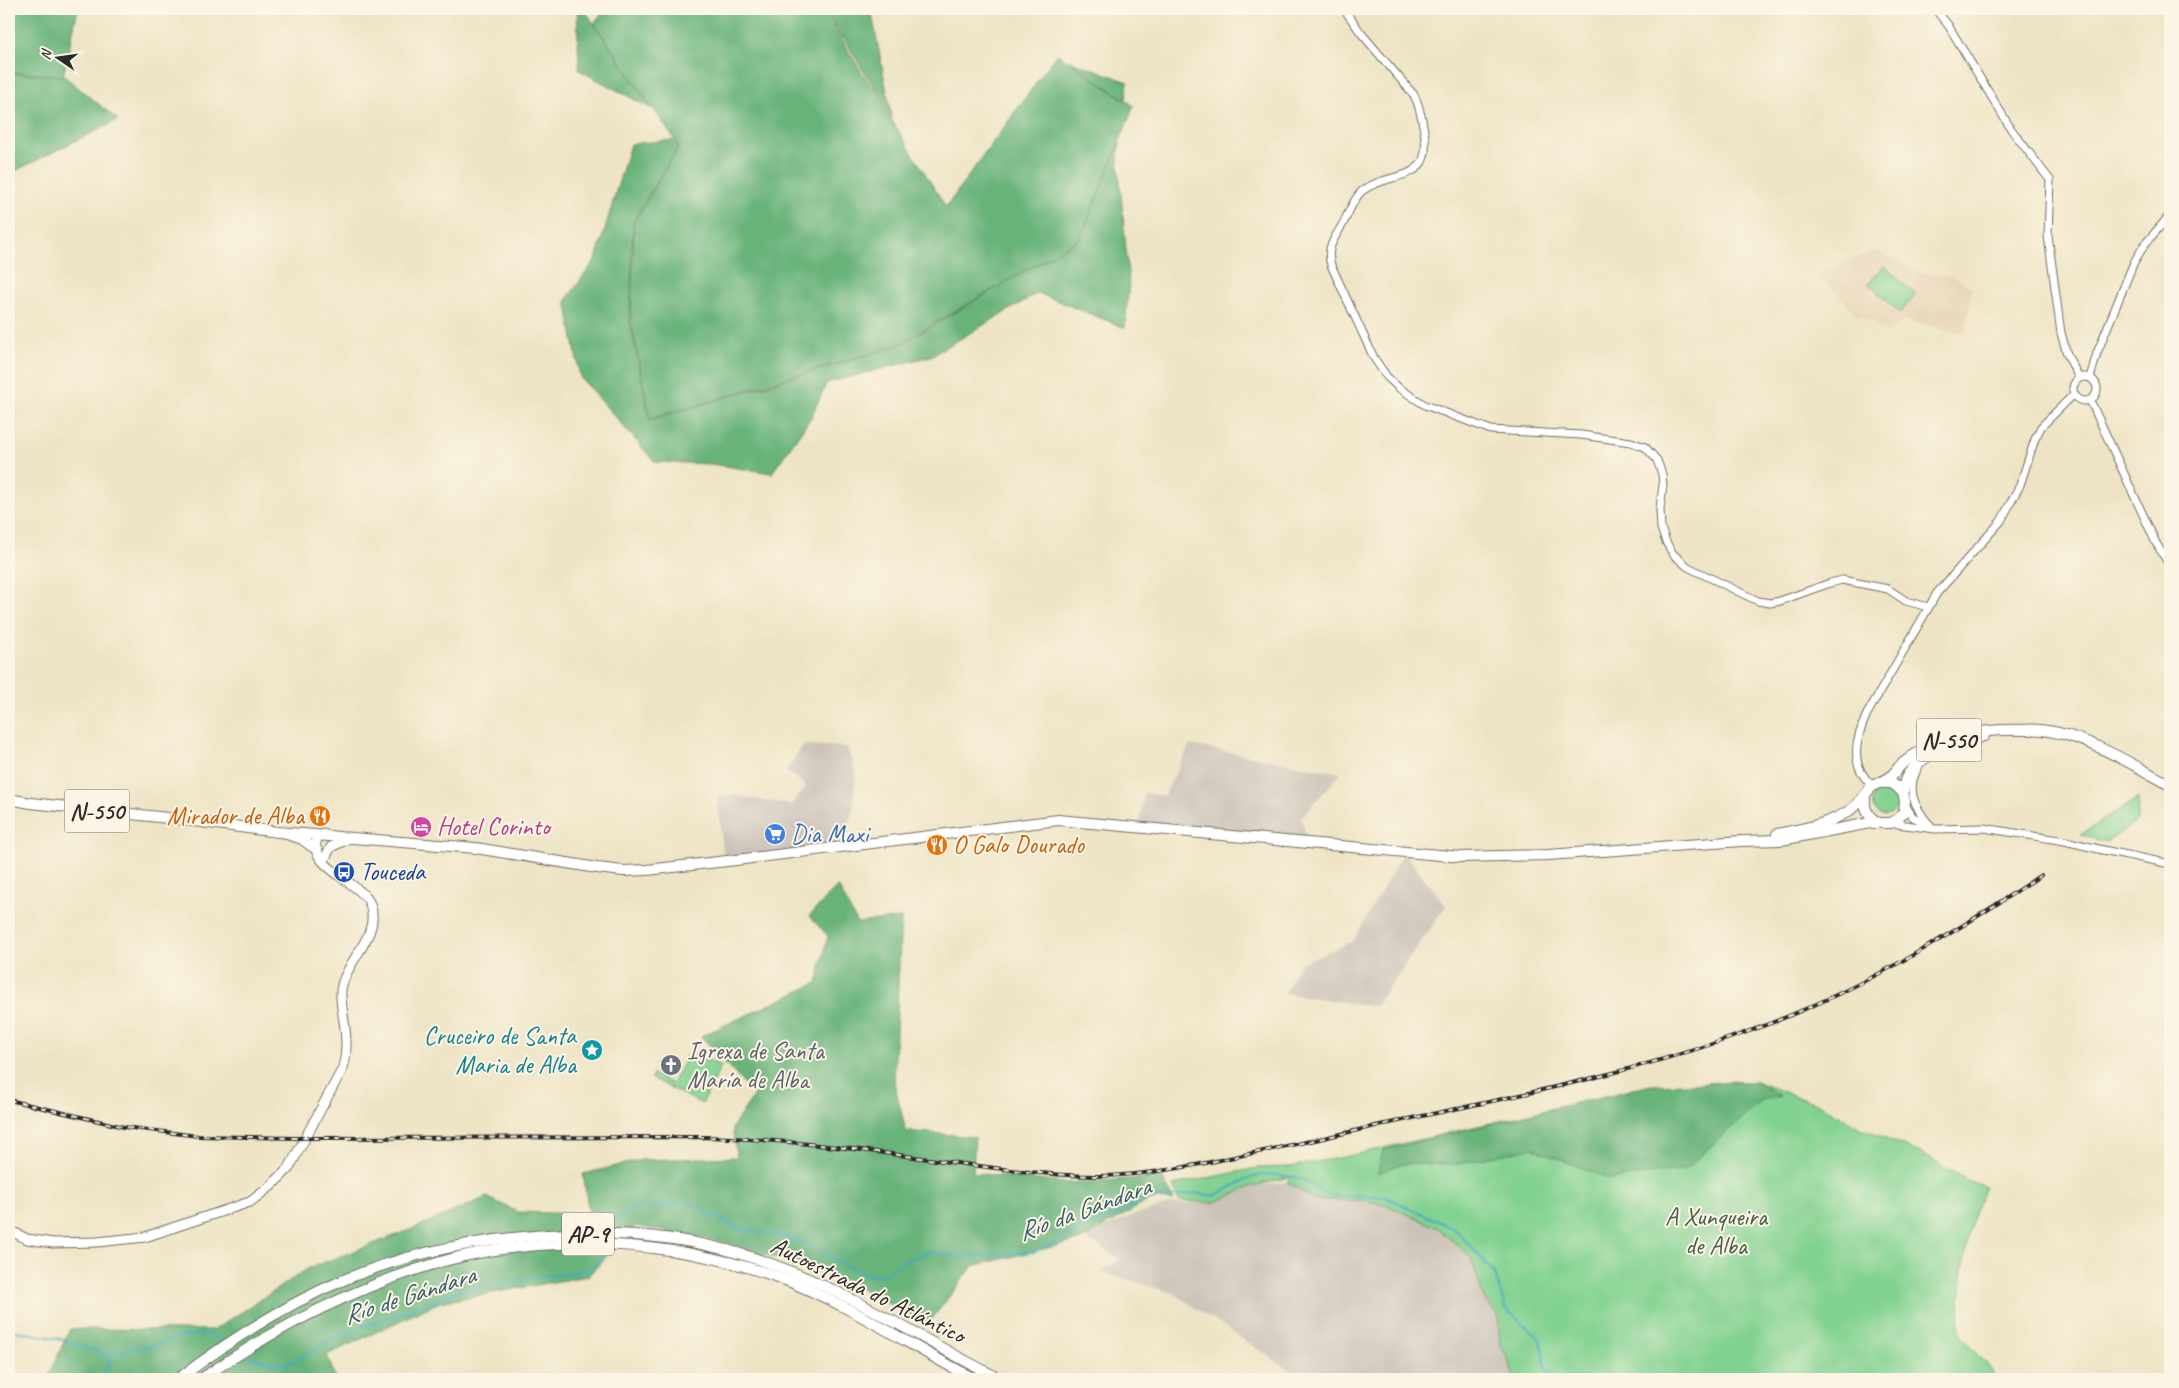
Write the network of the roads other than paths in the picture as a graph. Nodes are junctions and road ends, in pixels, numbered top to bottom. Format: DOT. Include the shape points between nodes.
graph roads {
  1 [pos="1344,9"];
  2 [pos="1935,9"];
  3 [pos="2170,215"];
  4 [pos="2079,378"];
  5 [pos="2090,378"];
  6 [pos="2074,394"];
  7 [pos="2090,400"];
  8 [pos="2170,566"];
  9 [pos="1928,607"];
  10 [pos="2030,730"];
  11 [pos="1922,761"];
  12 [pos="1876,785"];
  13 [pos="2170,785"];
  14 [pos="1903,793"];
  15 [pos="1865,797"];
  16 [pos="9,799"];
  17 [pos="1905,805"];
  18 [pos="1886,823"];
  19 [pos="1930,825"];
  20 [pos="1943,828"];
  21 [pos="281,830"];
  22 [pos="318,836"];
  23 [pos="351,836"];
  24 [pos="1741,841"];
  25 [pos="322,854"];
  26 [pos="2170,864"];
  27 [pos="9,1230"];
  28 [pos="178,1379"];
  29 [pos="200,1379"];
  30 [pos="974,1379"];
  31 [pos="1000,1379"];
  1 -- 9 [label="street" via="1414,95 1427,146 1423,162 1413,170 1367,188 1358,195 1328,252 1374,358 1393,384 1425,405 1491,430 1581,435 1645,447 1657,460 1662,474 1661,528 1673,554 1688,567 1758,601 1780,601 1842,580 1888,589 1906,601"];
  2 -- 4 [label="street" via="2011,129 2050,180 2048,236 2061,333"];
  3 -- 5 [label="street" via="2134,262"];
  4 -- 5 [label="street"];
  4 -- 6 [label="street" via="2073,387"];
  5 -- 7 [label="street" via="2097,388"];
  6 -- 7 [label="street" via="2079,399"];
  6 -- 9 [label="street" via="2041,427 2020,485 2001,521 1946,581"];
  7 -- 8 [label="street" via="2156,543"];
  9 -- 12 [label="street" via="1859,732 1858,765 1863,778"];
  10 -- 11 [label="highway, N-550" via="1984,736 1948,747"];
  10 -- 12 [label="highway, N-550" via="1983,730 1961,735 1923,750 1902,763 1891,777"];
  10 -- 13 [label="highway, N-550" via="2082,740 2111,752"];
  11 -- 14 [label="highway, N-550" via="1905,779"];
  11 -- 19 [label="street" via="1911,786 1912,800"];
  12 -- 14 [label="highway, N-550" via="1891,783"];
  12 -- 15 [label="highway, N-550"];
  14 -- 17 [label="highway, N-550"];
  15 -- 18 [label="highway" via="1868,814 1873,820"];
  15 -- 24 [label="highway, N-550" via="1852,809 1805,829"];
  16 -- 21 [label="highway, N-550"];
  17 -- 18 [label="highway" via="1899,818"];
  17 -- 19 [label="street" via="1913,816"];
  18 -- 20 [label="street"];
  18 -- 24 [label="highway, N-550" via="1870,823 1780,840"];
  19 -- 20 [label="street"];
  20 -- 26 [label="street, bridge" via="1984,828 2065,841"];
  21 -- 22 [label="highway, N-550"];
  21 -- 23 [label="highway, N-550"];
  21 -- 25 [label="main road"];
  22 -- 23 [label="highway, N-550"];
  22 -- 25 [label="main road" via="316,843"];
  23 -- 24 [label="highway, N-550" via="476,848 623,870 647,870 1058,820 1476,857"];
  23 -- 25 [label="main road"];
  25 -- 27 [label="main road" via="325,863 369,900 372,922 342,984 346,1032 343,1068 299,1152 280,1177 244,1204 145,1237 53,1243 27,1239"];
  28 -- 31 [label="highway, Autoestrada do Atlántico / AP-9" via="239,1336 347,1279 404,1258 465,1245 557,1234 684,1241 745,1255 804,1276"];
  29 -- 30 [label="highway, Autoestrada do Atlántico / AP-9" via="305,1316 387,1279 446,1260 503,1250 585,1244 646,1247 695,1255 778,1278 856,1313"];
}
